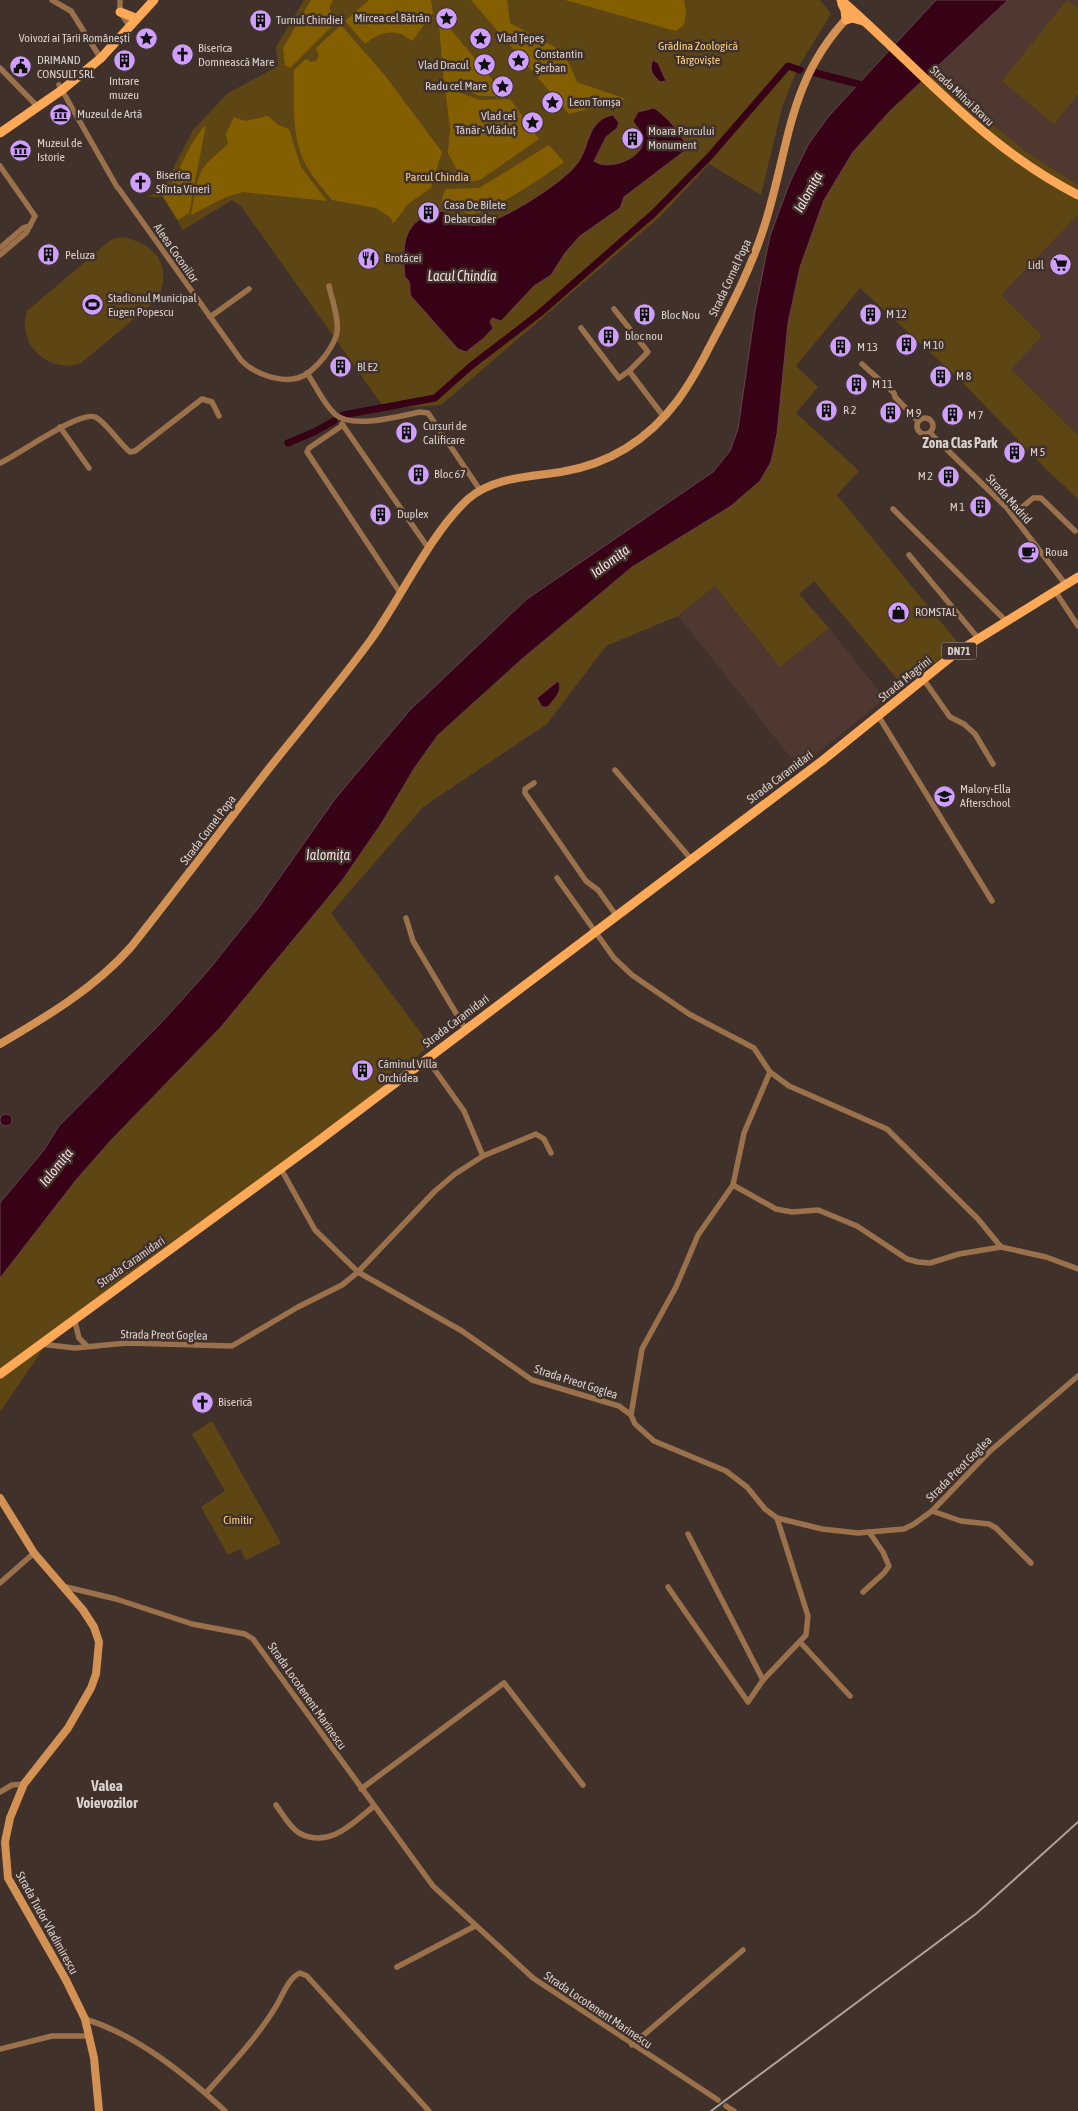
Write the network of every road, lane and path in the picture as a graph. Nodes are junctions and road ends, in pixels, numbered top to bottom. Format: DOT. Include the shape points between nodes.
graph roads {
  1 [pos="52,0"];
  2 [pos="120,0"];
  3 [pos="148,0"];
  4 [pos="154,0"];
  5 [pos="840,0"];
  6 [pos="120,12"];
  7 [pos="854,12"];
  8 [pos="846,20"];
  9 [pos="865,22"];
  10 [pos="130,23"];
  11 [pos="98,54"];
  12 [pos="0,68"];
  13 [pos="61,87"];
  14 [pos="36,105"];
  15 [pos="0,127"];
  16 [pos="0,133"];
  17 [pos="0,166"];
  18 [pos="1078,195"];
  19 [pos="30,226"];
  20 [pos="0,248"];
  21 [pos="0,256"];
  22 [pos="329,286"];
  23 [pos="249,289"];
  24 [pos="614,309"];
  25 [pos="210,317"];
  26 [pos="582,328"];
  27 [pos="862,364"];
  28 [pos="629,371"];
  29 [pos="308,373"];
  30 [pos="219,416"];
  31 [pos="337,416"];
  32 [pos="664,417"];
  33 [pos="918,421"];
  34 [pos="343,425"];
  35 [pos="60,428"];
  36 [pos="930,433"];
  37 [pos="0,463"];
  38 [pos="89,468"];
  39 [pos="480,490"];
  40 [pos="893,509"];
  41 [pos="1013,515"];
  42 [pos="1074,532"];
  43 [pos="429,550"];
  44 [pos="909,555"];
  45 [pos="1078,577"];
  46 [pos="1066,585"];
  47 [pos="1055,591"];
  48 [pos="401,594"];
  49 [pos="1006,621"];
  50 [pos="1078,626"];
  51 [pos="978,638"];
  52 [pos="924,680"];
  53 [pos="879,717"];
  54 [pos="851,739"];
  55 [pos="993,764"];
  56 [pos="615,770"];
  57 [pos="534,783"];
  58 [pos="690,859"];
  59 [pos="557,878"];
  60 [pos="992,902"];
  61 [pos="616,915"];
  62 [pos="406,918"];
  63 [pos="595,931"];
  64 [pos="466,1030"];
  65 [pos="0,1044"];
  66 [pos="427,1059"];
  67 [pos="770,1072"];
  68 [pos="551,1153"];
  69 [pos="483,1156"];
  70 [pos="280,1169"];
  71 [pos="733,1185"];
  72 [pos="1001,1247"];
  73 [pos="1078,1269"];
  74 [pos="358,1272"];
  75 [pos="74,1318"];
  76 [pos="39,1344"];
  77 [pos="87,1346"];
  78 [pos="0,1374"];
  79 [pos="1078,1376"];
  80 [pos="631,1415"];
  81 [pos="0,1498"];
  82 [pos="932,1511"];
  83 [pos="777,1518"];
  84 [pos="869,1532"];
  85 [pos="688,1534"];
  86 [pos="34,1553"];
  87 [pos="1031,1563"];
  88 [pos="0,1583"];
  89 [pos="61,1586"];
  90 [pos="668,1587"];
  91 [pos="863,1592"];
  92 [pos="800,1642"];
  93 [pos="763,1680"];
  94 [pos="850,1696"];
  95 [pos="24,1784"];
  96 [pos="583,1784"];
  97 [pos="361,1788"];
  98 [pos="0,1792"];
  99 [pos="276,1806"];
  100 [pos="374,1806"];
  101 [pos="3,1865"];
  102 [pos="475,1926"];
  103 [pos="743,1950"];
  104 [pos="397,1967"];
  105 [pos="85,2019"];
  106 [pos="89,2036"];
  107 [pos="632,2045"];
  108 [pos="0,2049"];
  109 [pos="206,2093"];
  110 [pos="718,2100"];
  111 [pos="726,2106"];
  112 [pos="99,2111"];
  113 [pos="225,2111"];
  114 [pos="428,2111"];
  115 [pos="734,2111"];
  1 -- 11 [label="street" via="71,11"];
  2 -- 6 [label="street"];
  3 -- 10 [label="main road"];
  4 -- 10 [label="main road"];
  5 -- 7 [label="main road, Strada Mihai Bravu"];
  5 -- 8 [label="main road"];
  6 -- 10 [label="main road"];
  7 -- 8 [label="main road, Strada Cornel Popa"];
  7 -- 9 [label="main road, Strada Mihai Bravu"];
  8 -- 9 [label="main road" via="856,18"];
  8 -- 32 [label="main road, Strada Cornel Popa" via="821,50 800,93 773,197 750,267 696,371"];
  9 -- 18 [label="main road, Strada Mihai Bravu" via="1004,150"];
  10 -- 11 [label="main road"];
  10 -- 13 [label="main road" via="101,58"];
  11 -- 13 [label="main road"];
  12 -- 14 [label="street"];
  13 -- 14 [label="main road"];
  13 -- 25 [label="street, Aleea Coconilor" via="118,188"];
  14 -- 15 [label="main road"];
  14 -- 16 [label="main road"];
  17 -- 19 [label="street" via="34,214"];
  19 -- 20 [label="street" via="23,228"];
  19 -- 21 [label="street"];
  22 -- 29 [label="street" via="337,332 330,350"];
  23 -- 25 [label="street"];
  24 -- 28 [label="street" via="648,352"];
  25 -- 29 [label="street, Aleea Coconilor" via="241,360 253,370 285,378 298,378"];
  26 -- 28 [label="street" via="619,378"];
  27 -- 33 [label="street" via="894,393"];
  28 -- 32 [label="street"];
  29 -- 31 [label="street"];
  30 -- 35 [label="street" via="212,402 202,399 130,452 96,417 89,416"];
  31 -- 34 [label="street"];
  31 -- 39 [label="street" via="367,421 420,412 428,414"];
  32 -- 39 [label="main road, Strada Cornel Popa" via="635,444 599,463 501,482"];
  33 -- 36 [label="street" via="916,428 919,433"];
  33 -- 36 [label="street" via="930,420 933,428"];
  34 -- 43 [label="street"];
  34 -- 48 [label="street" via="307,452"];
  35 -- 37 [label="street"];
  35 -- 38 [label="street"];
  36 -- 41 [label="street, Strada Madrid"];
  39 -- 43 [label="main road, Strada Cornel Popa" via="457,511"];
  40 -- 49 [label="street"];
  41 -- 42 [label="street" via="1033,498 1041,498"];
  41 -- 46 [label="street, Strada Madrid"];
  43 -- 48 [label="main road, Strada Cornel Popa"];
  44 -- 51 [label="street"];
  45 -- 46 [label="main road, Strada Magrini / DN71"];
  46 -- 47 [label="main road, Strada Magrini / DN71"];
  47 -- 49 [label="main road, Strada Magrini / DN71"];
  47 -- 50 [label="street"];
  48 -- 65 [label="main road, Strada Cornel Popa" via="357,658 132,947 87,988"];
  49 -- 51 [label="main road, Strada Magrini / DN71"];
  51 -- 52 [label="main road, Strada Magrini / DN71"];
  52 -- 53 [label="main road, Strada Magrini / DN71"];
  52 -- 55 [label="street" via="950,717 974,734"];
  53 -- 54 [label="main road, Strada Magrini / DN71"];
  53 -- 60 [label="street"];
  54 -- 58 [label="main road, Strada Caramidari / DN71"];
  56 -- 58 [label="street"];
  57 -- 61 [label="street" via="524,791 527,797 586,881 598,890"];
  58 -- 61 [label="main road, Strada Caramidari / DN71"];
  59 -- 63 [label="street"];
  61 -- 63 [label="main road, Strada Caramidari / DN71"];
  62 -- 64 [label="street" via="413,941"];
  63 -- 64 [label="main road, Strada Caramidari / DN71"];
  63 -- 67 [label="street" via="614,958 632,975 689,1014 749,1044"];
  64 -- 66 [label="main road, Strada Caramidari / DN71"];
  66 -- 69 [label="street" via="464,1110"];
  66 -- 70 [label="main road, Strada Caramidari / DN71"];
  67 -- 71 [label="street" via="744,1133"];
  67 -- 72 [label="street" via="789,1086 887,1129 978,1219"];
  68 -- 69 [label="street, Strada Preot Goglea" via="544,1139 536,1134"];
  69 -- 74 [label="street, Strada Preot Goglea" via="435,1191"];
  70 -- 74 [label="street, Strada Preot Goglea" via="315,1230"];
  70 -- 75 [label="main road, Strada Caramidari / DN71"];
  71 -- 72 [label="street" via="776,1209 792,1212 818,1210 857,1226 907,1259 918,1262 930,1263"];
  71 -- 80 [label="street" via="698,1235 676,1287 642,1349"];
  72 -- 73 [label="street" via="1046,1257"];
  74 -- 77 [label="street, Strada Preot Goglea" via="342,1285 232,1346 127,1343"];
  74 -- 80 [label="street, Strada Preot Goglea" via="462,1330 532,1380 606,1400"];
  75 -- 76 [label="main road, DN71"];
  75 -- 77 [label="street" via="79,1338"];
  76 -- 77 [label="street, Strada Preot Goglea" via="55,1348"];
  76 -- 78 [label="main road"];
  79 -- 82 [label="street, Strada Preot Goglea" via="989,1452"];
  80 -- 83 [label="street, Strada Preot Goglea" via="635,1424 654,1441 726,1471"];
  81 -- 86 [label="main road, Strada Tudor Vladimirescu"];
  82 -- 84 [label="street, Strada Preot Goglea" via="904,1528"];
  82 -- 87 [label="street" via="996,1528"];
  83 -- 84 [label="street, Strada Preot Goglea" via="822,1529"];
  83 -- 92 [label="street" via="808,1616 806,1635"];
  84 -- 91 [label="street" via="889,1566"];
  85 -- 93 [label="street"];
  86 -- 88 [label="street"];
  86 -- 89 [label="main road, Strada Tudor Vladimirescu"];
  89 -- 95 [label="main road, Strada Tudor Vladimirescu" via="94,1627 99,1642 96,1674 68,1728"];
  89 -- 97 [label="street, Strada Locotenent Marinescu" via="125,1601 192,1624 245,1634 253,1639"];
  90 -- 93 [label="street" via="748,1702"];
  92 -- 93 [label="street"];
  92 -- 94 [label="street"];
  95 -- 98 [label="street" via="12,1785"];
  95 -- 101 [label="main road, Strada Tudor Vladimirescu" via="10,1818"];
  96 -- 97 [label="street" via="504,1683"];
  97 -- 100 [label="street, Strada Locotenent Marinescu"];
  99 -- 100 [label="street" via="298,1832 316,1838 337,1836"];
  100 -- 102 [label="street, Strada Locotenent Marinescu" via="433,1886"];
  101 -- 105 [label="main road, Strada Tudor Vladimirescu"];
  102 -- 104 [label="street"];
  102 -- 107 [label="street, Strada Locotenent Marinescu" via="533,1978"];
  103 -- 107 [label="street"];
  105 -- 106 [label="main road, Strada Tudor Vladimirescu"];
  105 -- 109 [label="street" via="110,2027 172,2066"];
  106 -- 108 [label="street" via="52,2036"];
  106 -- 112 [label="main road, Strada Tudor Vladimirescu"];
  107 -- 110 [label="street, Strada Locotenent Marinescu"];
  109 -- 113 [label="street"];
  109 -- 114 [label="street" via="258,2032 292,1979 300,1973 307,1976"];
  111 -- 115 [label="street"];
}
